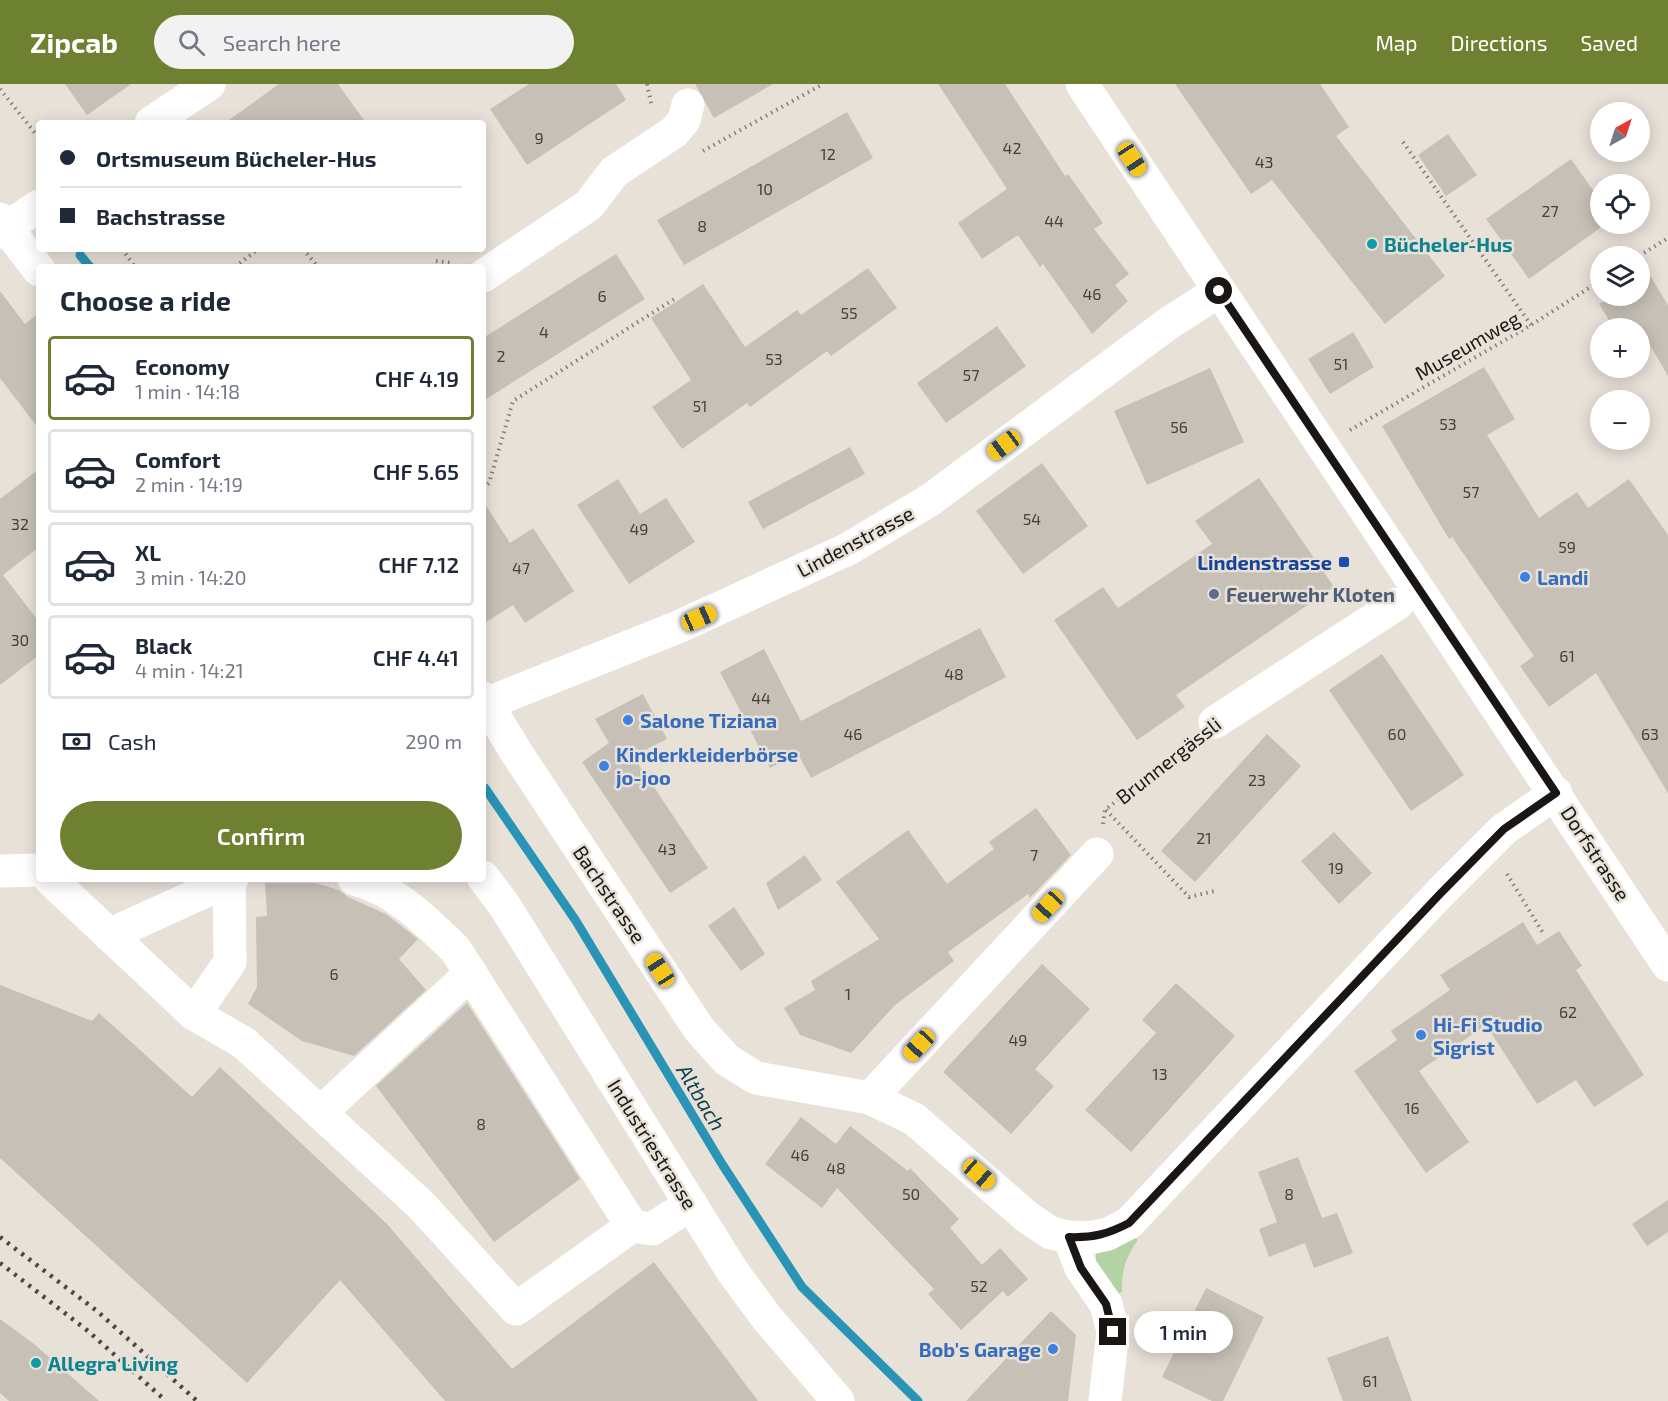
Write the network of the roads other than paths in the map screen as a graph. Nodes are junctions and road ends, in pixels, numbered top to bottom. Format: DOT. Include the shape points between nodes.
graph roads {
  1 [pos="209,84"];
  2 [pos="1082,84"];
  3 [pos="688,105"];
  4 [pos="155,120"];
  5 [pos="36,208"];
  6 [pos="2,226"];
  7 [pos="36,266"];
  8 [pos="486,274"];
  9 [pos="1219,291"];
  10 [pos="1397,604"];
  11 [pos="486,701"];
  12 [pos="486,705"];
  13 [pos="1215,722"];
  14 [pos="1556,793"];
  15 [pos="1097,854"];
  16 [pos="0,870"];
  17 [pos="36,870"];
  18 [pos="486,881"];
  19 [pos="53,882"];
  20 [pos="227,882"];
  21 [pos="231,882"];
  22 [pos="365,882"];
  23 [pos="109,935"];
  24 [pos="1668,965"];
  25 [pos="471,973"];
  26 [pos="194,1014"];
  27 [pos="870,1098"];
  28 [pos="320,1113"];
  29 [pos="691,1204"];
  30 [pos="632,1226"];
  31 [pos="1069,1237"];
  32 [pos="838,1401"];
  33 [pos="1105,1401"];
  1 -- 4 [label="street"];
  2 -- 9 [label="street, Dorfstrasse"];
  3 -- 8 [label="street" via="684,120 674,132 614,172 589,205"];
  5 -- 6 [label="street"];
  6 -- 7 [label="street"];
  9 -- 11 [label="street, Lindenstrasse" via="1169,323 930,500 848,549 678,627"];
  9 -- 14 [label="street, Dorfstrasse"];
  10 -- 13 [label="street, Brunnergässli"];
  12 -- 27 [label="street, Bachstrasse" via="699,1029 727,1060 756,1078"];
  14 -- 24 [label="street, Dorfstrasse"];
  14 -- 31 [label="street" via="1504,829 1129,1223 1108,1234"];
  15 -- 27 [label="street"];
  16 -- 17 [label="street"];
  18 -- 29 [label="street, Industriestrasse"];
  19 -- 23 [label="street"];
  20 -- 23 [label="street"];
  21 -- 26 [label="street" via="230,962"];
  22 -- 25 [label="street" via="418,912"];
  23 -- 26 [label="street"];
  25 -- 28 [label="street"];
  25 -- 30 [label="street"];
  26 -- 28 [label="street" via="244,1043"];
  27 -- 31 [label="street, Bachstrasse" via="914,1119 1027,1216 1051,1233"];
  28 -- 30 [label="street" via="421,1205 516,1309"];
  29 -- 30 [label="street" via="652,1229"];
  29 -- 32 [label="street, Industriestrasse" via="767,1318"];
  31 -- 33 [label="street" via="1081,1268 1106,1304 1113,1332"];
}
